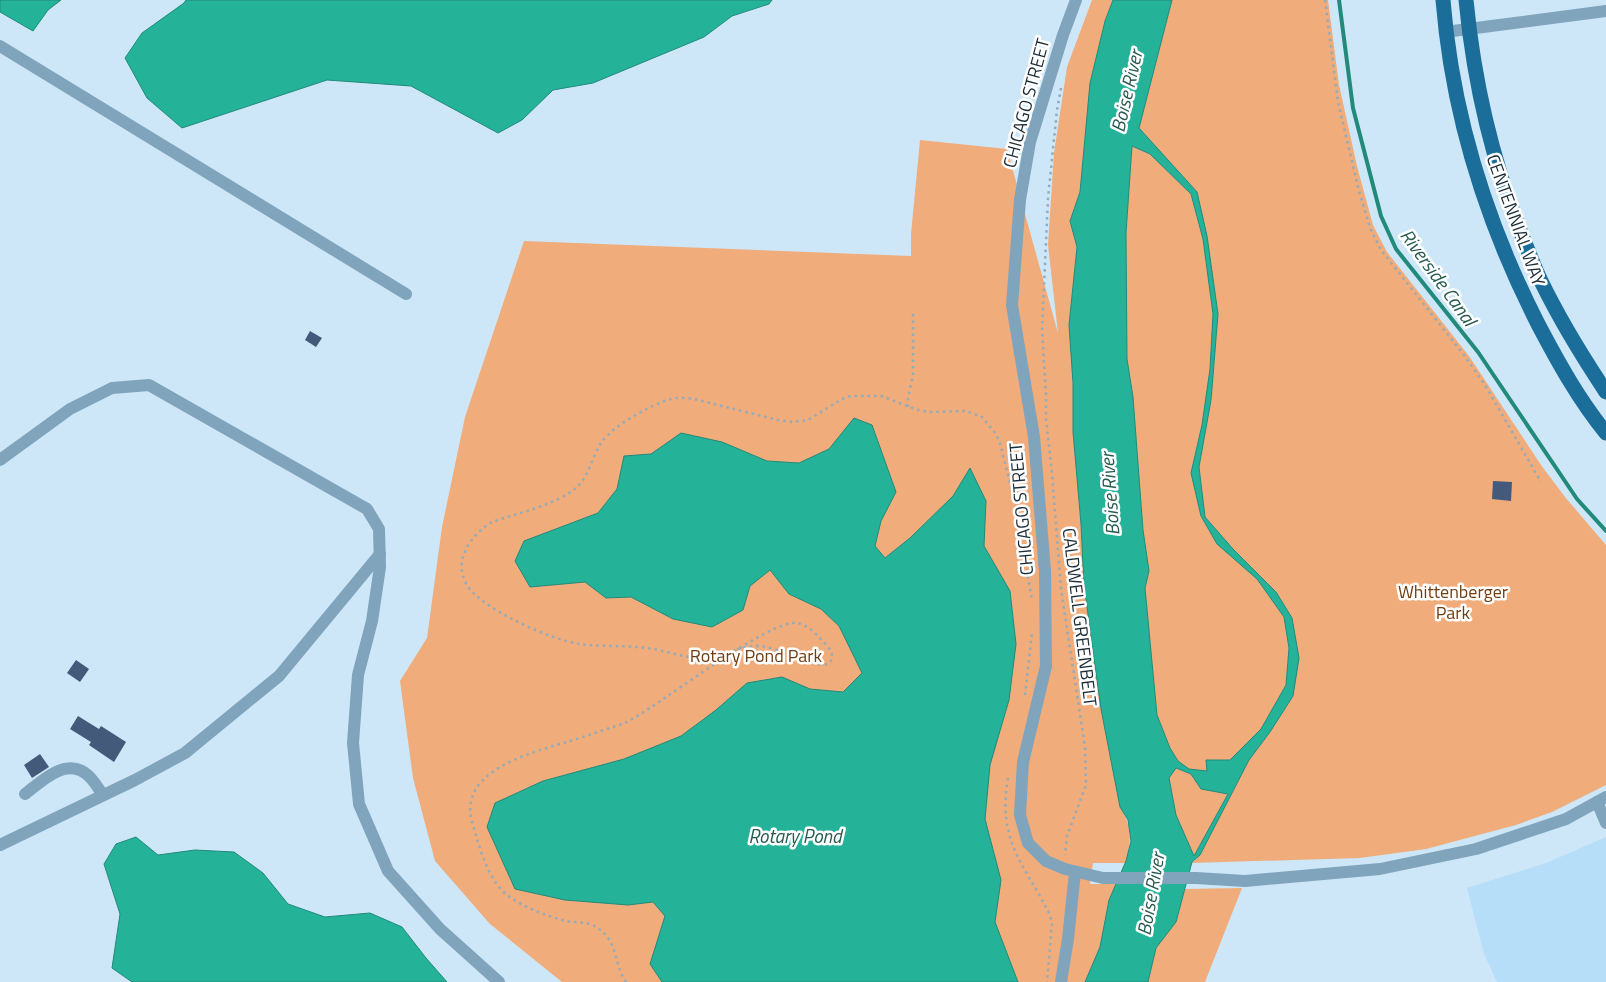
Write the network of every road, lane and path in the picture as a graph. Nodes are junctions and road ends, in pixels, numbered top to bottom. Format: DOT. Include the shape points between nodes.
graph roads {
  1 [pos="1076,0"];
  2 [pos="1325,0"];
  3 [pos="1442,0"];
  4 [pos="1466,0"];
  5 [pos="1606,11"];
  6 [pos="1469,30"];
  7 [pos="1445,32"];
  8 [pos="0,46"];
  9 [pos="1061,86"];
  10 [pos="406,294"];
  11 [pos="914,311"];
  12 [pos="1606,392"];
  13 [pos="908,407"];
  14 [pos="1606,433"];
  15 [pos="0,460"];
  16 [pos="1541,482"];
  17 [pos="380,554"];
  18 [pos="1032,601"];
  19 [pos="1032,631"];
  20 [pos="738,650"];
  21 [pos="1024,702"];
  22 [pos="1010,772"];
  23 [pos="25,794"];
  24 [pos="103,795"];
  25 [pos="1601,799"];
  26 [pos="1606,823"];
  27 [pos="0,845"];
  28 [pos="1070,871"];
  29 [pos="498,982"];
  30 [pos="626,982"];
  31 [pos="1046,982"];
  32 [pos="1061,982"];
  1 -- 28 [label="street, CHICAGO STREET" via="1030,142 1020,200 1012,305 1034,437 1045,571 1046,666 1023,762 1020,815 1028,843 1046,861"];
  2 -- 16 [label="path" via="1338,102 1370,228 1382,250 1485,385"];
  3 -- 7 [label="main road, CENTENNIAL WAY"];
  4 -- 6 [label="main road, CENTENNIAL WAY"];
  5 -- 6 [label="street"];
  6 -- 7 [label="street"];
  6 -- 12 [label="main road, CENTENNIAL WAY" via="1487,127 1508,203 1540,279 1576,346"];
  7 -- 14 [label="main road, CENTENNIAL WAY" via="1466,136 1489,210 1520,289 1554,355"];
  8 -- 10 [label="street"];
  9 -- 28 [label="path, CALDWELL GREENBELT" via="1048,198 1042,330 1046,419 1061,589 1085,747 1086,785 1064,851"];
  11 -- 13 [label="path" via="913,376"];
  13 -- 18 [label="path" via="929,412 966,411 982,417 996,434 1014,499"];
  13 -- 20 [label="path" via="881,396 851,396 808,420 793,422 694,399 672,398 617,426 608,434 583,479 570,492 492,522 476,534 463,555 464,580 475,594 509,617 560,639 646,648 697,658"];
  15 -- 17 [label="street" via="70,409 112,388 149,385 366,509 379,529"];
  17 -- 24 [label="street" via="279,676 185,753"];
  17 -- 29 [label="street" via="372,621 358,675 353,743 359,804 388,871 440,929"];
  19 -- 21 [label="path"];
  20 -- 20 [label="path" via="777,628 797,623 817,635 832,657 830,662 820,665 758,646"];
  20 -- 30 [label="path" via="625,723 506,764 480,784 470,802 484,860 508,896 526,907 599,928 612,943"];
  22 -- 31 [label="path" via="1006,791 1008,834 1052,924"];
  23 -- 24 [label="street" via="58,771 76,768 91,778"];
  24 -- 27 [label="street"];
  25 -- 26 [label="street"];
  25 -- 28 [label="street, CHICAGO STREET" via="1566,819 1476,849 1380,869 1244,881 1103,878"];
  28 -- 32 [label="street" via="1068,940"];
}
